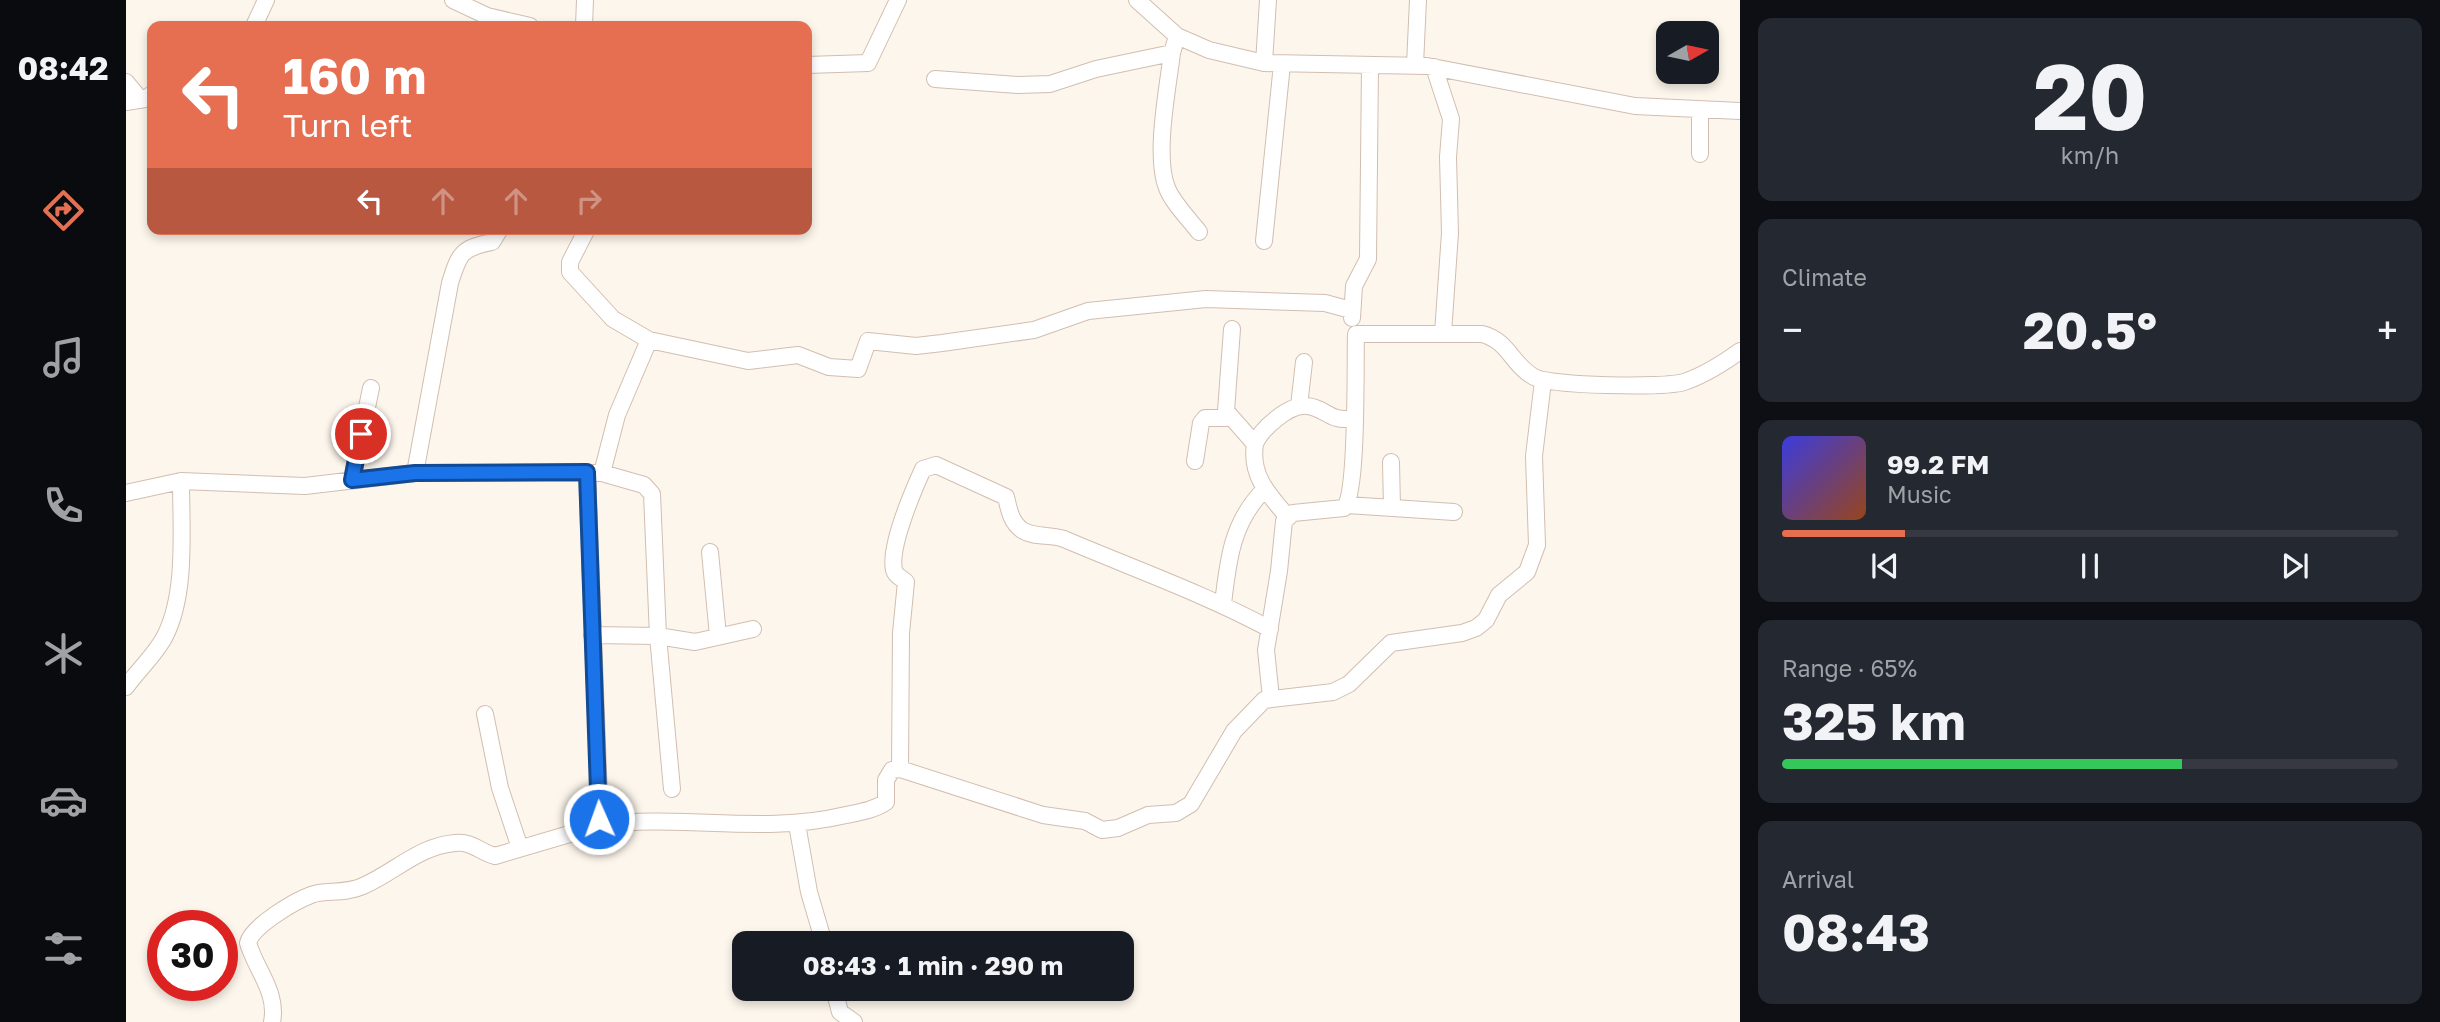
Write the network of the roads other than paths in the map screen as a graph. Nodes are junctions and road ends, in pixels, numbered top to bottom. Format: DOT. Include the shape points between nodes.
graph roads {
  1 [pos="266,0"];
  2 [pos="453,0"];
  3 [pos="585,0"];
  4 [pos="898,0"];
  5 [pos="1137,0"];
  6 [pos="1268,0"];
  7 [pos="1418,0"];
  8 [pos="256,21"];
  9 [pos="508,21"];
  10 [pos="584,21"];
  11 [pos="1177,36"];
  12 [pos="1172,53"];
  13 [pos="1264,63"];
  14 [pos="1282,64"];
  15 [pos="812,65"];
  16 [pos="1415,65"];
  17 [pos="1370,66"];
  18 [pos="1434,67"];
  19 [pos="935,79"];
  20 [pos="126,82"];
  21 [pos="140,99"];
  22 [pos="1699,110"];
  23 [pos="1740,111"];
  24 [pos="1700,154"];
  25 [pos="1199,232"];
  26 [pos="496,235"];
  27 [pos="584,235"];
  28 [pos="1264,241"];
  29 [pos="1350,310"];
  30 [pos="1232,329"];
  31 [pos="1443,333"];
  32 [pos="1356,334"];
  33 [pos="649,340"];
  34 [pos="1740,351"];
  35 [pos="1304,362"];
  36 [pos="1543,381"];
  37 [pos="371,388"];
  38 [pos="1299,406"];
  39 [pos="1231,418"];
  40 [pos="1354,418"];
  41 [pos="1255,444"];
  42 [pos="1195,461"];
  43 [pos="1391,462"];
  44 [pos="415,473"];
  45 [pos="595,473"];
  46 [pos="352,480"];
  47 [pos="181,481"];
  48 [pos="1264,490"];
  49 [pos="126,493"];
  50 [pos="1347,505"];
  51 [pos="1392,508"];
  52 [pos="1454,512"];
  53 [pos="1287,516"];
  54 [pos="710,552"];
  55 [pos="1223,604"];
  56 [pos="753,629"];
  57 [pos="1270,629"];
  58 [pos="593,635"];
  59 [pos="658,636"];
  60 [pos="718,636"];
  61 [pos="126,688"];
  62 [pos="1271,698"];
  63 [pos="485,714"];
  64 [pos="900,769"];
  65 [pos="672,789"];
  66 [pos="797,824"];
  67 [pos="600,825"];
  68 [pos="520,848"];
  69 [pos="820,931"];
  70 [pos="837,1001"];
  71 [pos="272,1022"];
  72 [pos="854,1022"];
  1 -- 8 [label="street"];
  2 -- 9 [label="street"];
  3 -- 10 [label="street"];
  4 -- 15 [label="street" via="868,63"];
  5 -- 11 [label="street"];
  6 -- 13 [label="street"];
  7 -- 16 [label="street"];
  11 -- 12 [label="street"];
  11 -- 13 [label="street" via="1209,50"];
  12 -- 19 [label="street" via="1050,84"];
  12 -- 25 [label="street" via="1164,118 1164,175 1172,196"];
  13 -- 14 [label="street"];
  14 -- 17 [label="street"];
  14 -- 28 [label="street"];
  16 -- 17 [label="street"];
  16 -- 18 [label="street"];
  17 -- 29 [label="street" via="1368,259 1354,286"];
  18 -- 22 [label="street" via="1635,106"];
  18 -- 31 [label="street" via="1451,119"];
  20 -- 21 [label="street"];
  22 -- 23 [label="street"];
  22 -- 24 [label="street"];
  26 -- 44 [label="street" via="492,242 465,249 457,259"];
  27 -- 33 [label="street" via="570,262 570,272 613,319"];
  29 -- 32 [label="street"];
  29 -- 33 [label="street" via="1325,303 1219,299 1123,306 1034,330 942,344 868,341 858,369 829,367 798,355 748,361"];
  30 -- 39 [label="street" via="1225,401"];
  31 -- 32 [label="street"];
  31 -- 36 [label="street" via="1495,338 1532,376"];
  32 -- 40 [label="street"];
  33 -- 45 [label="street"];
  34 -- 36 [label="street" via="1700,376 1665,386"];
  35 -- 38 [label="street"];
  36 -- 62 [label="street" via="1534,456 1537,545 1527,572 1499,595 1486,620 1462,633 1391,643 1349,684 1333,692"];
  37 -- 46 [label="street"];
  38 -- 40 [label="street" via="1331,418"];
  38 -- 41 [label="street" via="1261,431"];
  39 -- 41 [label="street"];
  39 -- 42 [label="street" via="1209,418 1201,423"];
  40 -- 50 [label="street"];
  41 -- 48 [label="street" via="1255,470"];
  43 -- 51 [label="street"];
  44 -- 45 [label="street"];
  44 -- 46 [label="street"];
  45 -- 58 [label="street"];
  45 -- 59 [label="street" via="644,485 652,494"];
  46 -- 47 [label="street" via="305,486"];
  47 -- 49 [label="street"];
  47 -- 61 [label="street" via="182,559 171,617 165,636"];
  48 -- 53 [label="street"];
  48 -- 55 [label="street" via="1235,530"];
  50 -- 51 [label="street"];
  50 -- 53 [label="street"];
  51 -- 52 [label="street"];
  53 -- 57 [label="street"];
  54 -- 60 [label="street"];
  55 -- 57 [label="street"];
  55 -- 64 [label="street" via="1057,537 1024,531 1012,519 1006,497 936,466 923,468 902,520 894,566 896,575 906,582"];
  56 -- 60 [label="street"];
  57 -- 62 [label="street" via="1265,662"];
  58 -- 59 [label="street"];
  58 -- 67 [label="street"];
  59 -- 60 [label="street" via="687,642"];
  59 -- 65 [label="street"];
  62 -- 64 [label="street" via="1234,731 1191,804 1176,813 1148,815 1110,830 1043,815"];
  63 -- 68 [label="street" via="500,788"];
  64 -- 66 [label="street" via="889,773 886,802 881,805"];
  66 -- 67 [label="street"];
  66 -- 69 [label="street"];
  67 -- 68 [label="street"];
  68 -- 71 [label="street" via="495,856 465,842 423,850 363,887 343,894 312,894 272,917 248,943 269,986"];
  70 -- 72 [label="street" via="840,1012"];
}
